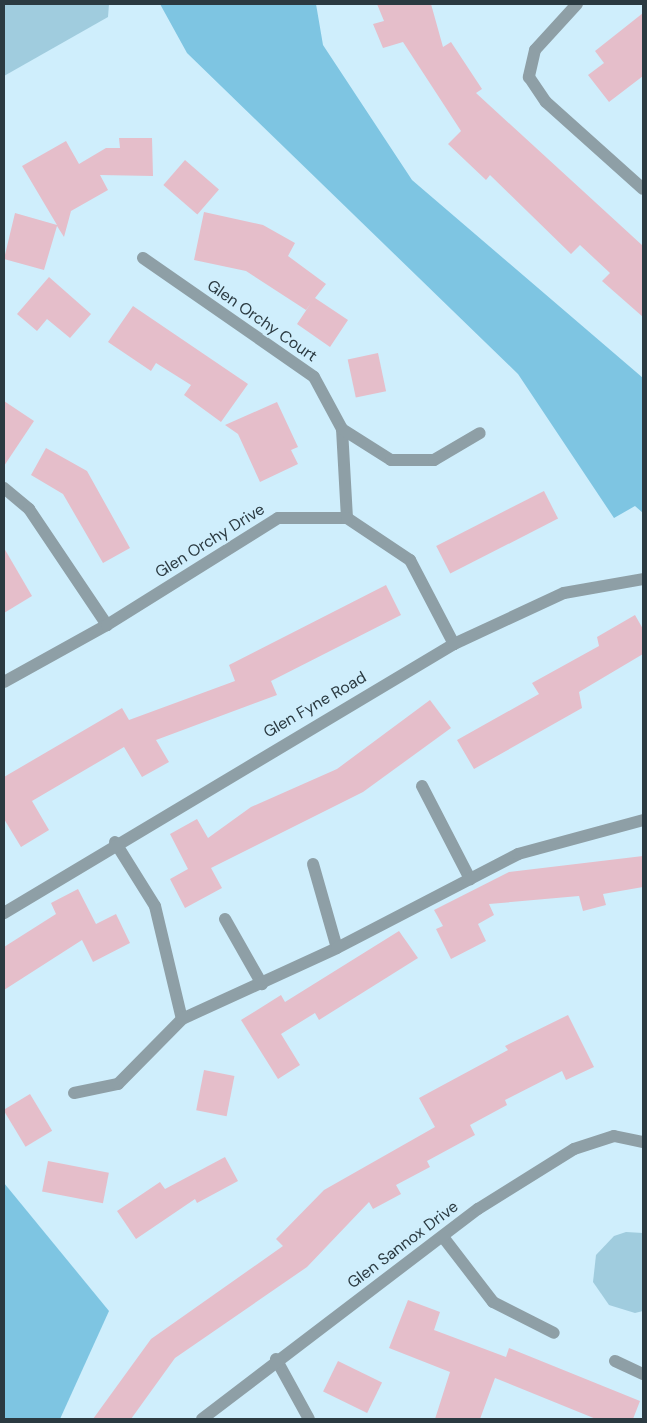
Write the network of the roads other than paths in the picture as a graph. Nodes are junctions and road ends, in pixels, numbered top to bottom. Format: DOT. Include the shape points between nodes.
graph roads {
  1 [pos="577,4"];
  2 [pos="643,189"];
  3 [pos="143,258"];
  4 [pos="342,429"];
  5 [pos="480,433"];
  6 [pos="4,488"];
  7 [pos="347,518"];
  8 [pos="643,579"];
  9 [pos="106,625"];
  10 [pos="454,644"];
  11 [pos="4,682"];
  12 [pos="422,786"];
  13 [pos="643,820"];
  14 [pos="116,842"];
  15 [pos="313,864"];
  16 [pos="470,879"];
  17 [pos="20,901"];
  18 [pos="4,906"];
  19 [pos="4,912"];
  20 [pos="225,919"];
  21 [pos="338,948"];
  22 [pos="262,984"];
  23 [pos="182,1019"];
  24 [pos="74,1092"];
  25 [pos="643,1142"];
  26 [pos="443,1237"];
  27 [pos="554,1333"];
  28 [pos="276,1359"];
  29 [pos="615,1361"];
  30 [pos="643,1374"];
  31 [pos="202,1419"];
  32 [pos="309,1419"];
  1 -- 2 [label="street" via="535,50 529,77 546,102"];
  3 -- 4 [label="street, Glen Orchy Court" via="314,377"];
  4 -- 5 [label="street" via="391,460 434,460"];
  4 -- 7 [label="street, Glen Orchy Court"];
  6 -- 9 [label="street" via="29,509"];
  7 -- 9 [label="street, Glen Orchy Drive" via="278,518"];
  7 -- 10 [label="street" via="410,560"];
  8 -- 10 [label="street, Glen Fyne Road" via="564,594"];
  9 -- 11 [label="street, Glen Orchy Drive"];
  10 -- 14 [label="street, Glen Fyne Road"];
  12 -- 16 [label="street"];
  13 -- 16 [label="street" via="518,854"];
  14 -- 17 [label="street, Glen Fyne Road"];
  14 -- 23 [label="street" via="155,906"];
  15 -- 21 [label="street"];
  16 -- 21 [label="street"];
  17 -- 18 [label="street, Glen Fyne Road"];
  17 -- 19 [label="street, Glen Fyne Road"];
  20 -- 22 [label="street"];
  21 -- 22 [label="street"];
  22 -- 23 [label="street"];
  23 -- 24 [label="street" via="118,1084"];
  25 -- 26 [label="street, Glen Sannox Drive" via="614,1136 574,1149 478,1209"];
  26 -- 27 [label="street" via="493,1302"];
  26 -- 28 [label="street, Glen Sannox Drive"];
  28 -- 31 [label="street, Glen Sannox Drive"];
  28 -- 32 [label="street"];
  29 -- 30 [label="street"];
}
